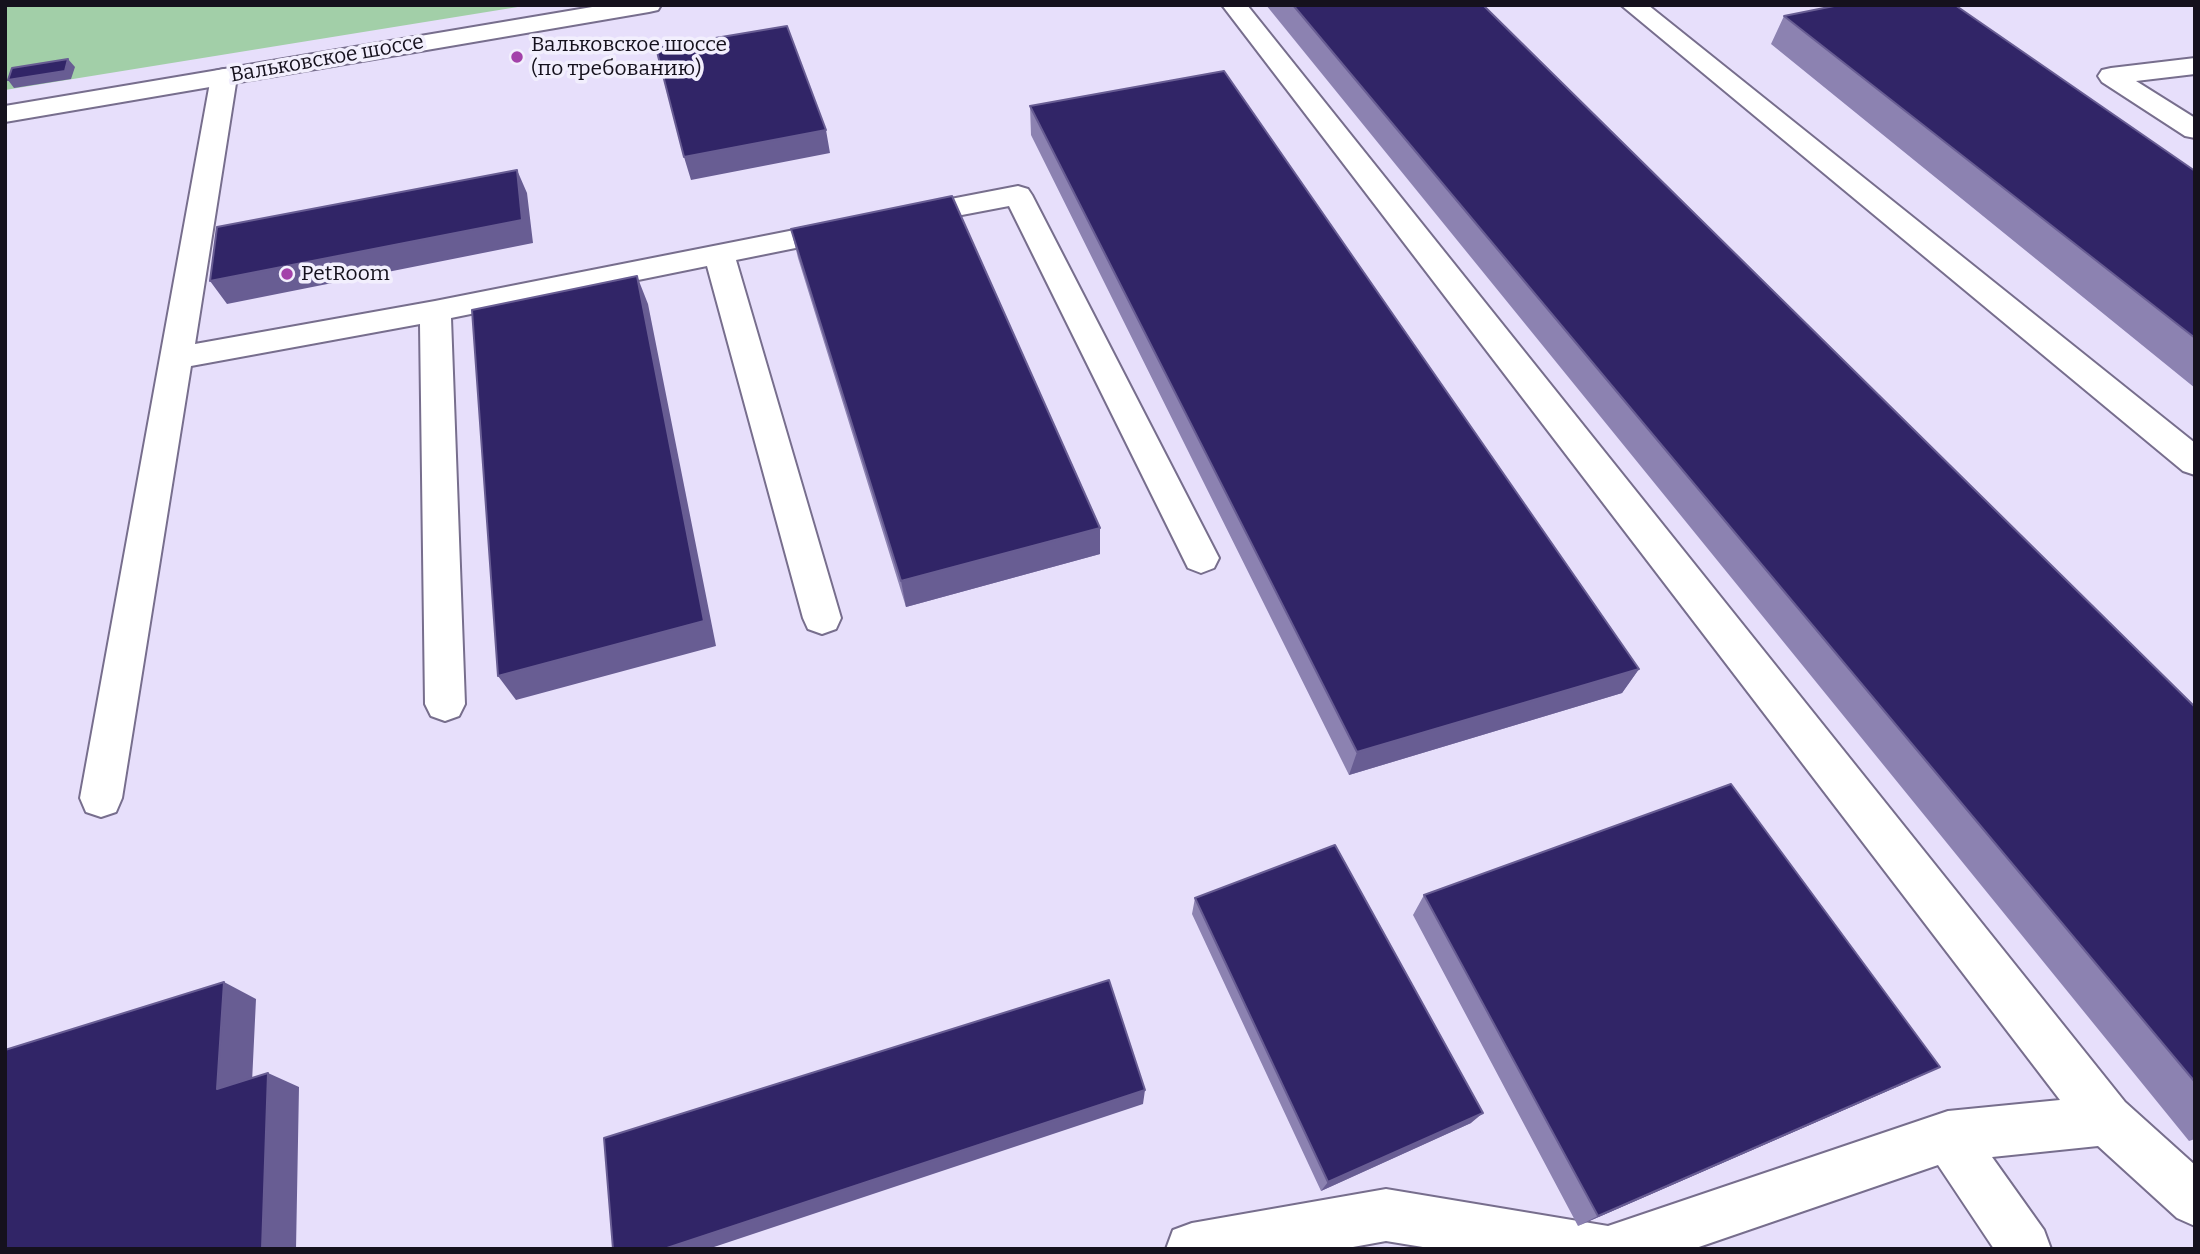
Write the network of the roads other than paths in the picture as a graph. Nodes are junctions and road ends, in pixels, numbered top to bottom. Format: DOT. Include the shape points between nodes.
graph roads {
  1 [pos="649,5"];
  2 [pos="1234,5"];
  3 [pos="1633,5"];
  4 [pos="2195,66"];
  5 [pos="224,77"];
  6 [pos="5,114"];
  7 [pos="2195,130"];
  8 [pos="719,254"];
  9 [pos="435,311"];
  10 [pos="176,358"];
  11 [pos="2195,463"];
  12 [pos="1201,558"];
  13 [pos="822,618"];
  14 [pos="445,704"];
  15 [pos="101,798"];
  16 [pos="2107,1120"];
  17 [pos="1948,1136"];
  18 [pos="2195,1200"];
  19 [pos="1394,1232"];
  20 [pos="1192,1249"];
  21 [pos="1601,1249"];
  22 [pos="1616,1249"];
  23 [pos="2025,1249"];
  1 -- 5 [label="main road, Вальковское шоссе"];
  2 -- 16 [label="main road"];
  3 -- 11 [label="main road"];
  4 -- 7 [label="main road" via="2112,76"];
  5 -- 6 [label="main road, Вальковское шоссе"];
  5 -- 10 [label="main road"];
  8 -- 9 [label="main road"];
  8 -- 12 [label="main road" via="1018,195"];
  8 -- 13 [label="main road"];
  9 -- 10 [label="main road"];
  9 -- 14 [label="main road"];
  10 -- 15 [label="main road"];
  16 -- 17 [label="main road"];
  16 -- 18 [label="main road"];
  17 -- 22 [label="main road"];
  17 -- 23 [label="main road"];
  19 -- 20 [label="main road"];
  19 -- 21 [label="main road"];
}
